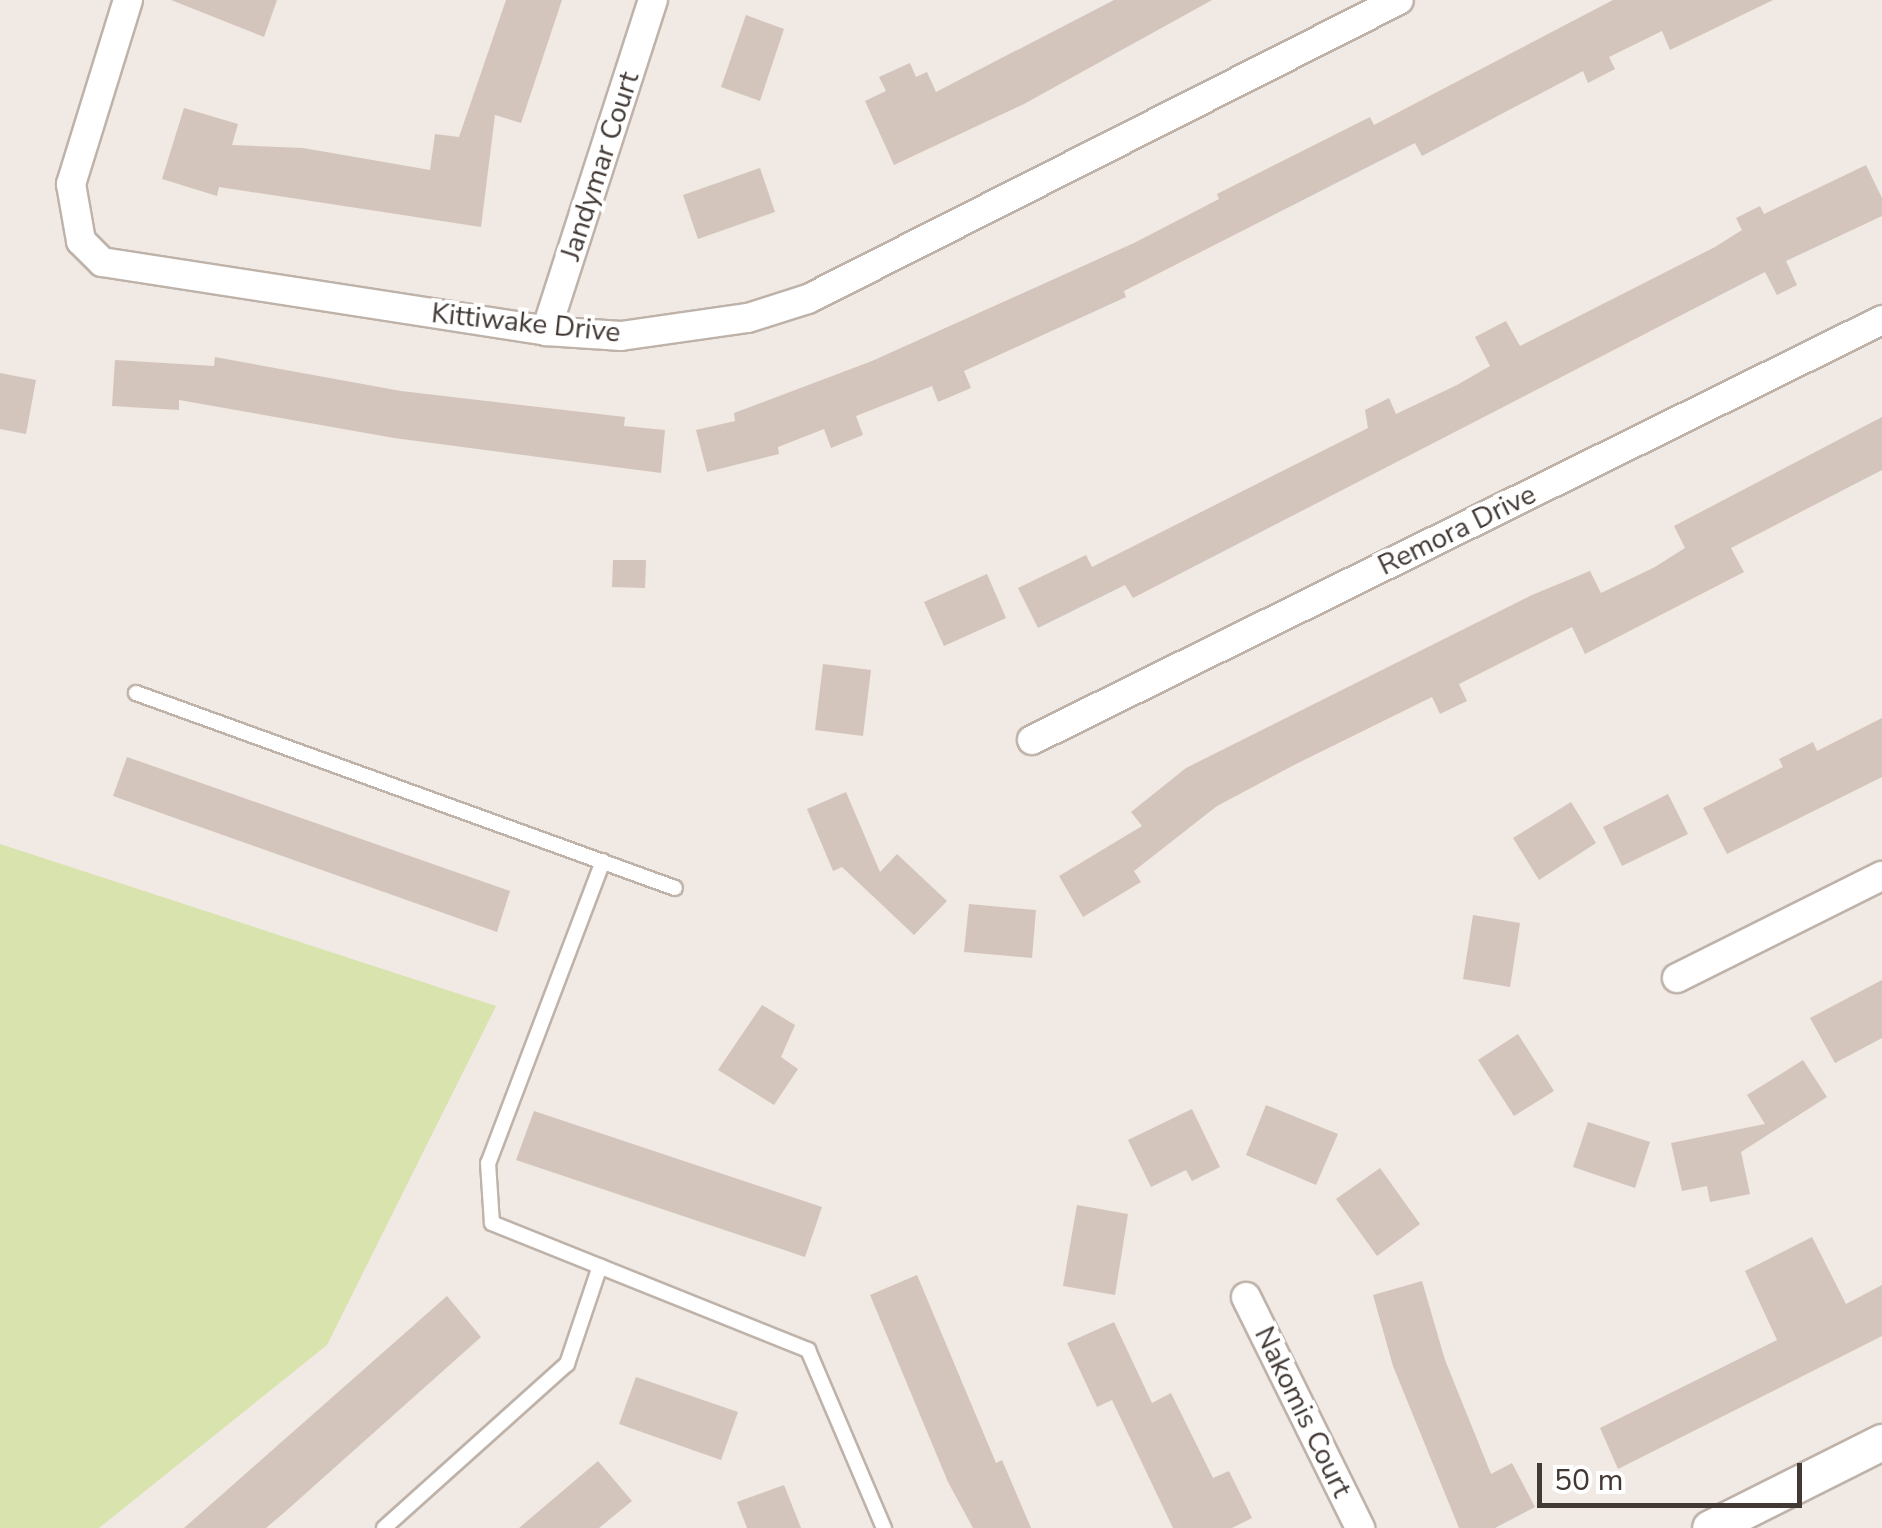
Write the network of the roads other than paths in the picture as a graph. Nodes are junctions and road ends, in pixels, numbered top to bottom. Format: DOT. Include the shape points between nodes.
graph roads {
  1 [pos="128,0"];
  2 [pos="653,0"];
  3 [pos="1399,0"];
  4 [pos="1882,320"];
  5 [pos="546,331"];
  6 [pos="136,694"];
  7 [pos="1032,740"];
  8 [pos="602,861"];
  9 [pos="1882,876"];
  10 [pos="675,888"];
  11 [pos="1677,978"];
  12 [pos="600,1266"];
  13 [pos="1246,1297"];
  14 [pos="1882,1442"];
  15 [pos="384,1528"];
  16 [pos="884,1528"];
  17 [pos="1360,1528"];
  18 [pos="1710,1528"];
  1 -- 5 [label="street, Kittiwake Drive" via="71,184 82,241 102,262"];
  2 -- 5 [label="street, Jandymar Court"];
  3 -- 5 [label="street, Kittiwake Drive" via="808,299 660,333"];
  4 -- 7 [label="street, Remora Drive"];
  6 -- 8 [label="lane"];
  8 -- 10 [label="lane"];
  8 -- 12 [label="lane" via="488,1163 492,1223"];
  9 -- 11 [label="street"];
  12 -- 15 [label="lane" via="567,1364"];
  12 -- 16 [label="lane" via="808,1350"];
  13 -- 17 [label="street, Nakomis Court"];
  14 -- 18 [label="street"];
}
